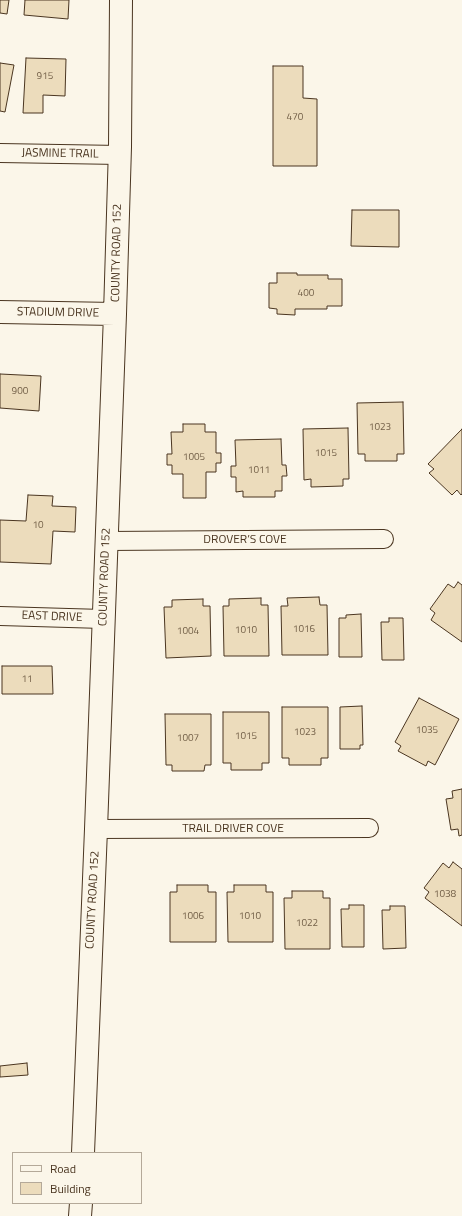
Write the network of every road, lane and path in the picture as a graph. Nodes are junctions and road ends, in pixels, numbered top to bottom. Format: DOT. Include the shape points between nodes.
graph roads {
  1 [pos="121,0"];
  2 [pos="0,153"];
  3 [pos="120,155"];
  4 [pos="0,312"];
  5 [pos="116,314"];
  6 [pos="384,539"];
  7 [pos="107,541"];
  8 [pos="0,616"];
  9 [pos="103,619"];
  10 [pos="369,828"];
  11 [pos="96,829"];
  12 [pos="83,1152"];
  13 [pos="81,1204"];
  14 [pos="80,1216"];
  1 -- 3 [label="street, COUNTY ROAD 152"];
  2 -- 3 [label="street, JASMINE TRAIL"];
  3 -- 5 [label="street, COUNTY ROAD 152"];
  4 -- 5 [label="street, STADIUM DRIVE"];
  5 -- 7 [label="street, COUNTY ROAD 152"];
  6 -- 7 [label="street, DROVER’S COVE"];
  7 -- 9 [label="street, COUNTY ROAD 152"];
  8 -- 9 [label="street, EAST DRIVE"];
  9 -- 11 [label="street, COUNTY ROAD 152"];
  10 -- 11 [label="street, TRAIL DRIVER COVE"];
  11 -- 12 [label="street, COUNTY ROAD 152"];
  13 -- 14 [label="street"];
}
